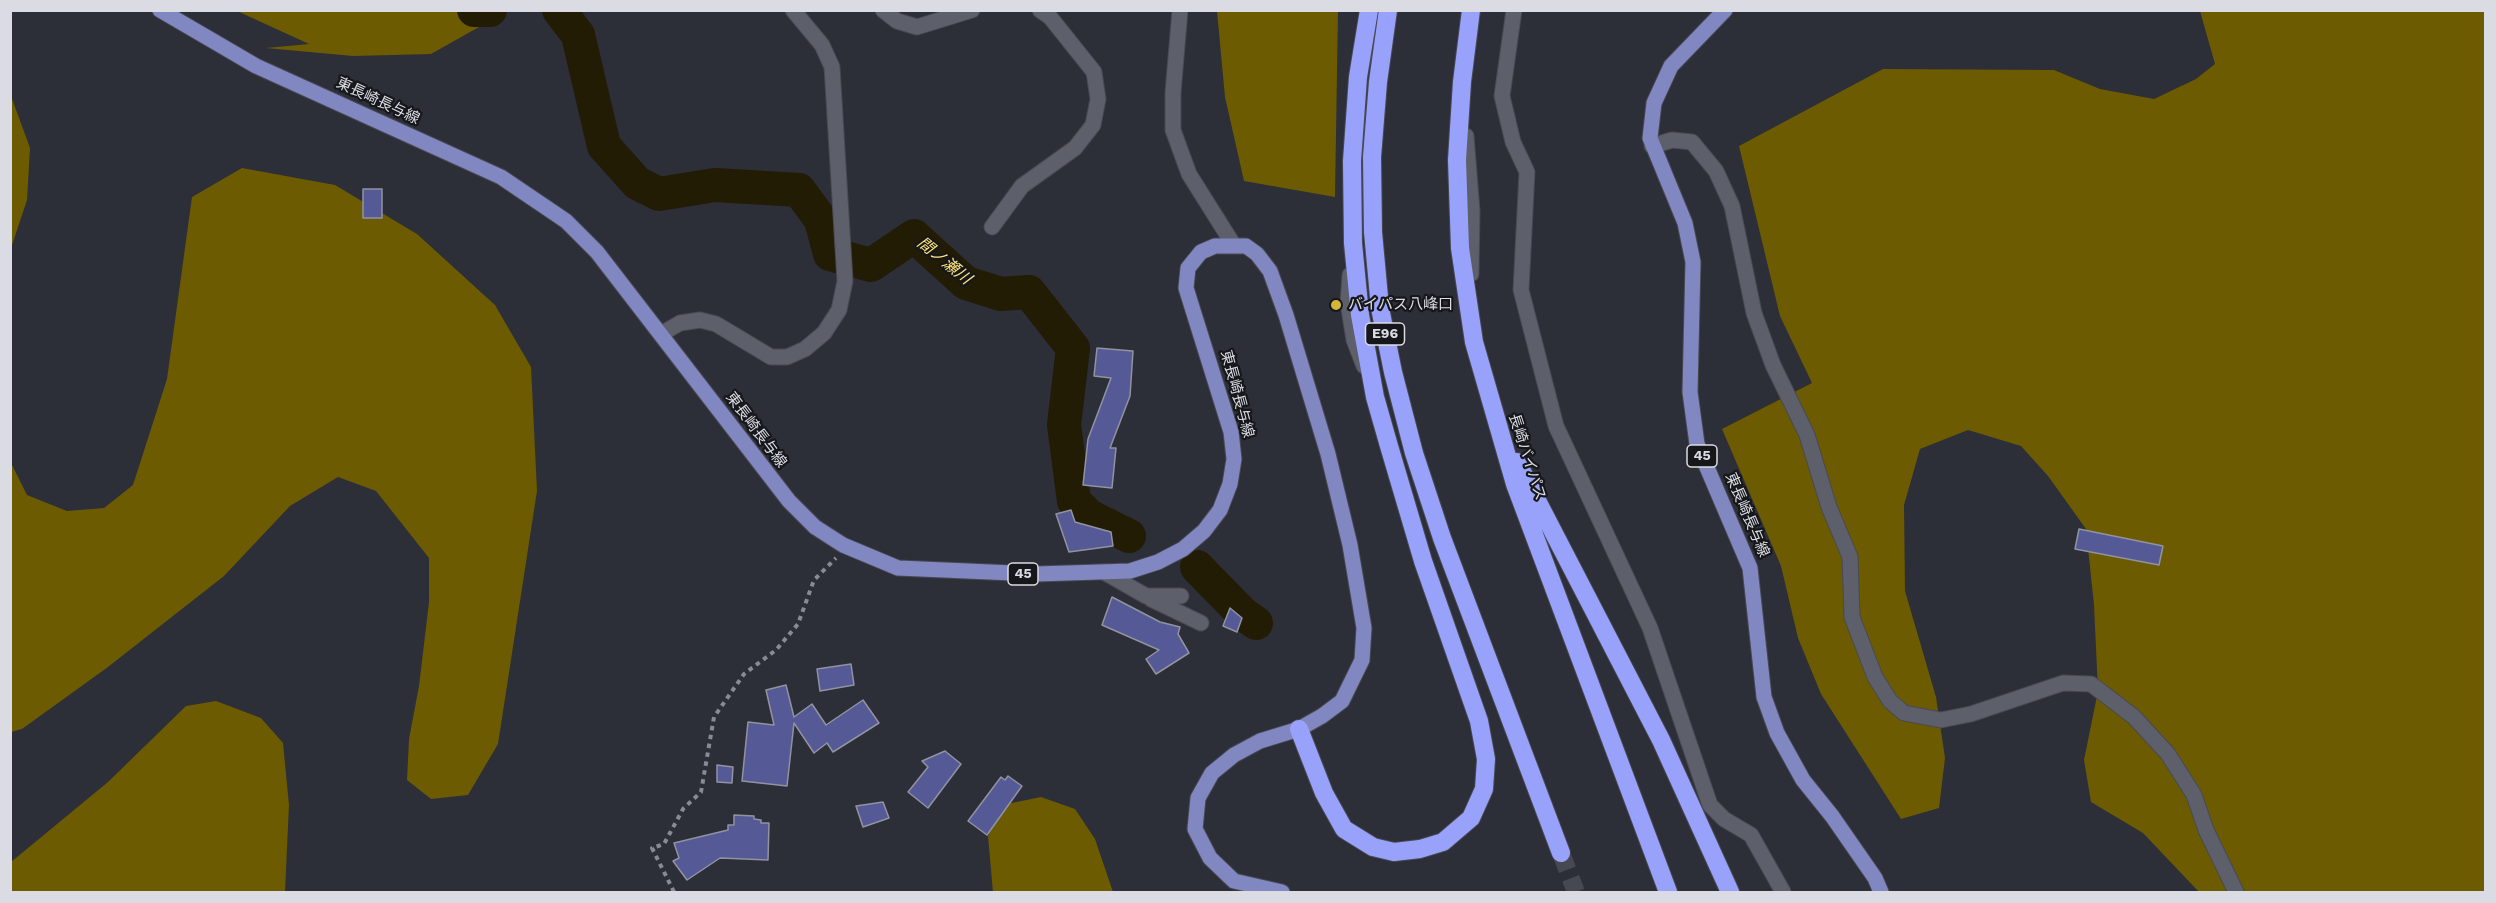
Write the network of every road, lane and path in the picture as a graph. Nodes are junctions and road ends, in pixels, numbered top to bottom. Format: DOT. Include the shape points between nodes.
graph roads {
  1 [pos="160,10"];
  2 [pos="793,10"];
  3 [pos="883,10"];
  4 [pos="972,10"];
  5 [pos="1040,10"];
  6 [pos="1180,10"];
  7 [pos="1369,10"];
  8 [pos="1388,10"];
  9 [pos="1472,10"];
  10 [pos="1514,10"];
  11 [pos="1725,10"];
  12 [pos="1652,146"];
  13 [pos="992,227"];
  14 [pos="1233,244"];
  15 [pos="661,333"];
  16 [pos="1499,432"];
  17 [pos="1407,501"];
  18 [pos="843,546"];
  19 [pos="1104,572"];
  20 [pos="1146,596"];
  21 [pos="1181,596"];
  22 [pos="1201,623"];
  23 [pos="1481,645"];
  24 [pos="1299,729"];
  25 [pos="1561,853"];
  26 [pos="674,892"];
  27 [pos="1282,892"];
  28 [pos="1668,892"];
  29 [pos="1730,892"];
  30 [pos="1782,892"];
  31 [pos="1881,892"];
  32 [pos="2236,892"];
  1 -- 15 [label="main road, 東長崎長与線 / 45" via="256,66 501,177 534,198 566,221 597,252"];
  2 -- 15 [label="street" via="822,45 832,68 844,281 838,310 824,333 805,349 787,357 771,357 716,324 700,320 680,323"];
  3 -- 4 [label="street" via="897,21 916,27"];
  5 -- 13 [label="street" via="1094,72 1098,99 1093,125 1075,148 1022,186"];
  6 -- 14 [label="street" via="1173,130 1189,174"];
  7 -- 17 [label="highway" via="1357,87 1352,161 1353,243 1360,315 1375,397"];
  8 -- 23 [label="highway, E96" via="1372,157 1380,308 1414,453"];
  9 -- 16 [label="highway, 長崎バイパス" via="1457,160 1460,248 1474,342"];
  10 -- 30 [label="street" via="1502,96 1513,142 1527,172 1521,290 1556,426 1650,628 1710,805 1724,819 1751,835"];
  11 -- 12 [label="main road, 東長崎長与線 / 45" via="1671,66 1653,103"];
  12 -- 31 [label="main road, 東長崎長与線 / 45" via="1685,223 1693,262 1690,392 1698,444 1750,568 1764,697 1777,734 1803,780 1857,852"];
  12 -- 32 [label="street" via="1672,140 1692,142 1716,171 1732,206 1754,313 1773,365 1807,435 1829,507 1850,557 1852,617 1875,676 1890,701 1904,713 1941,720 2063,683 2091,684 2134,717 2168,754 2194,795"];
  14 -- 19 [label="main road, 東長崎長与線 / 45" via="1202,252 1188,268 1186,288 1231,432 1234,459 1220,510 1204,531 1174,553 1130,571"];
  14 -- 24 [label="main road" via="1246,246 1257,254 1270,271 1286,315 1328,454 1350,545 1364,628 1362,660 1342,701"];
  15 -- 18 [label="main road, 東長崎長与線 / 45" via="766,475 815,527"];
  16 -- 28 [label="highway, 長崎バイパス"];
  16 -- 29 [label="highway" via="1661,740"];
  17 -- 23 [label="highway"];
  17 -- 24 [label="highway" via="1423,561 1479,721 1486,759 1484,789 1471,818 1443,842 1420,849 1394,852 1373,847 1344,829 1324,793"];
  18 -- 19 [label="main road, 東長崎長与線 / 45" via="898,568 1036,574"];
  18 -- 26 [label="path" via="814,580 798,624 776,650 744,674 714,717 701,792 682,809 664,844 652,848"];
  19 -- 20 [label="street"];
  20 -- 21 [label="street"];
  20 -- 22 [label="street"];
  23 -- 25 [label="highway, E96"];
  24 -- 27 [label="main road" via="1234,754 1212,774 1198,798 1195,829 1210,858 1234,881"];
}
